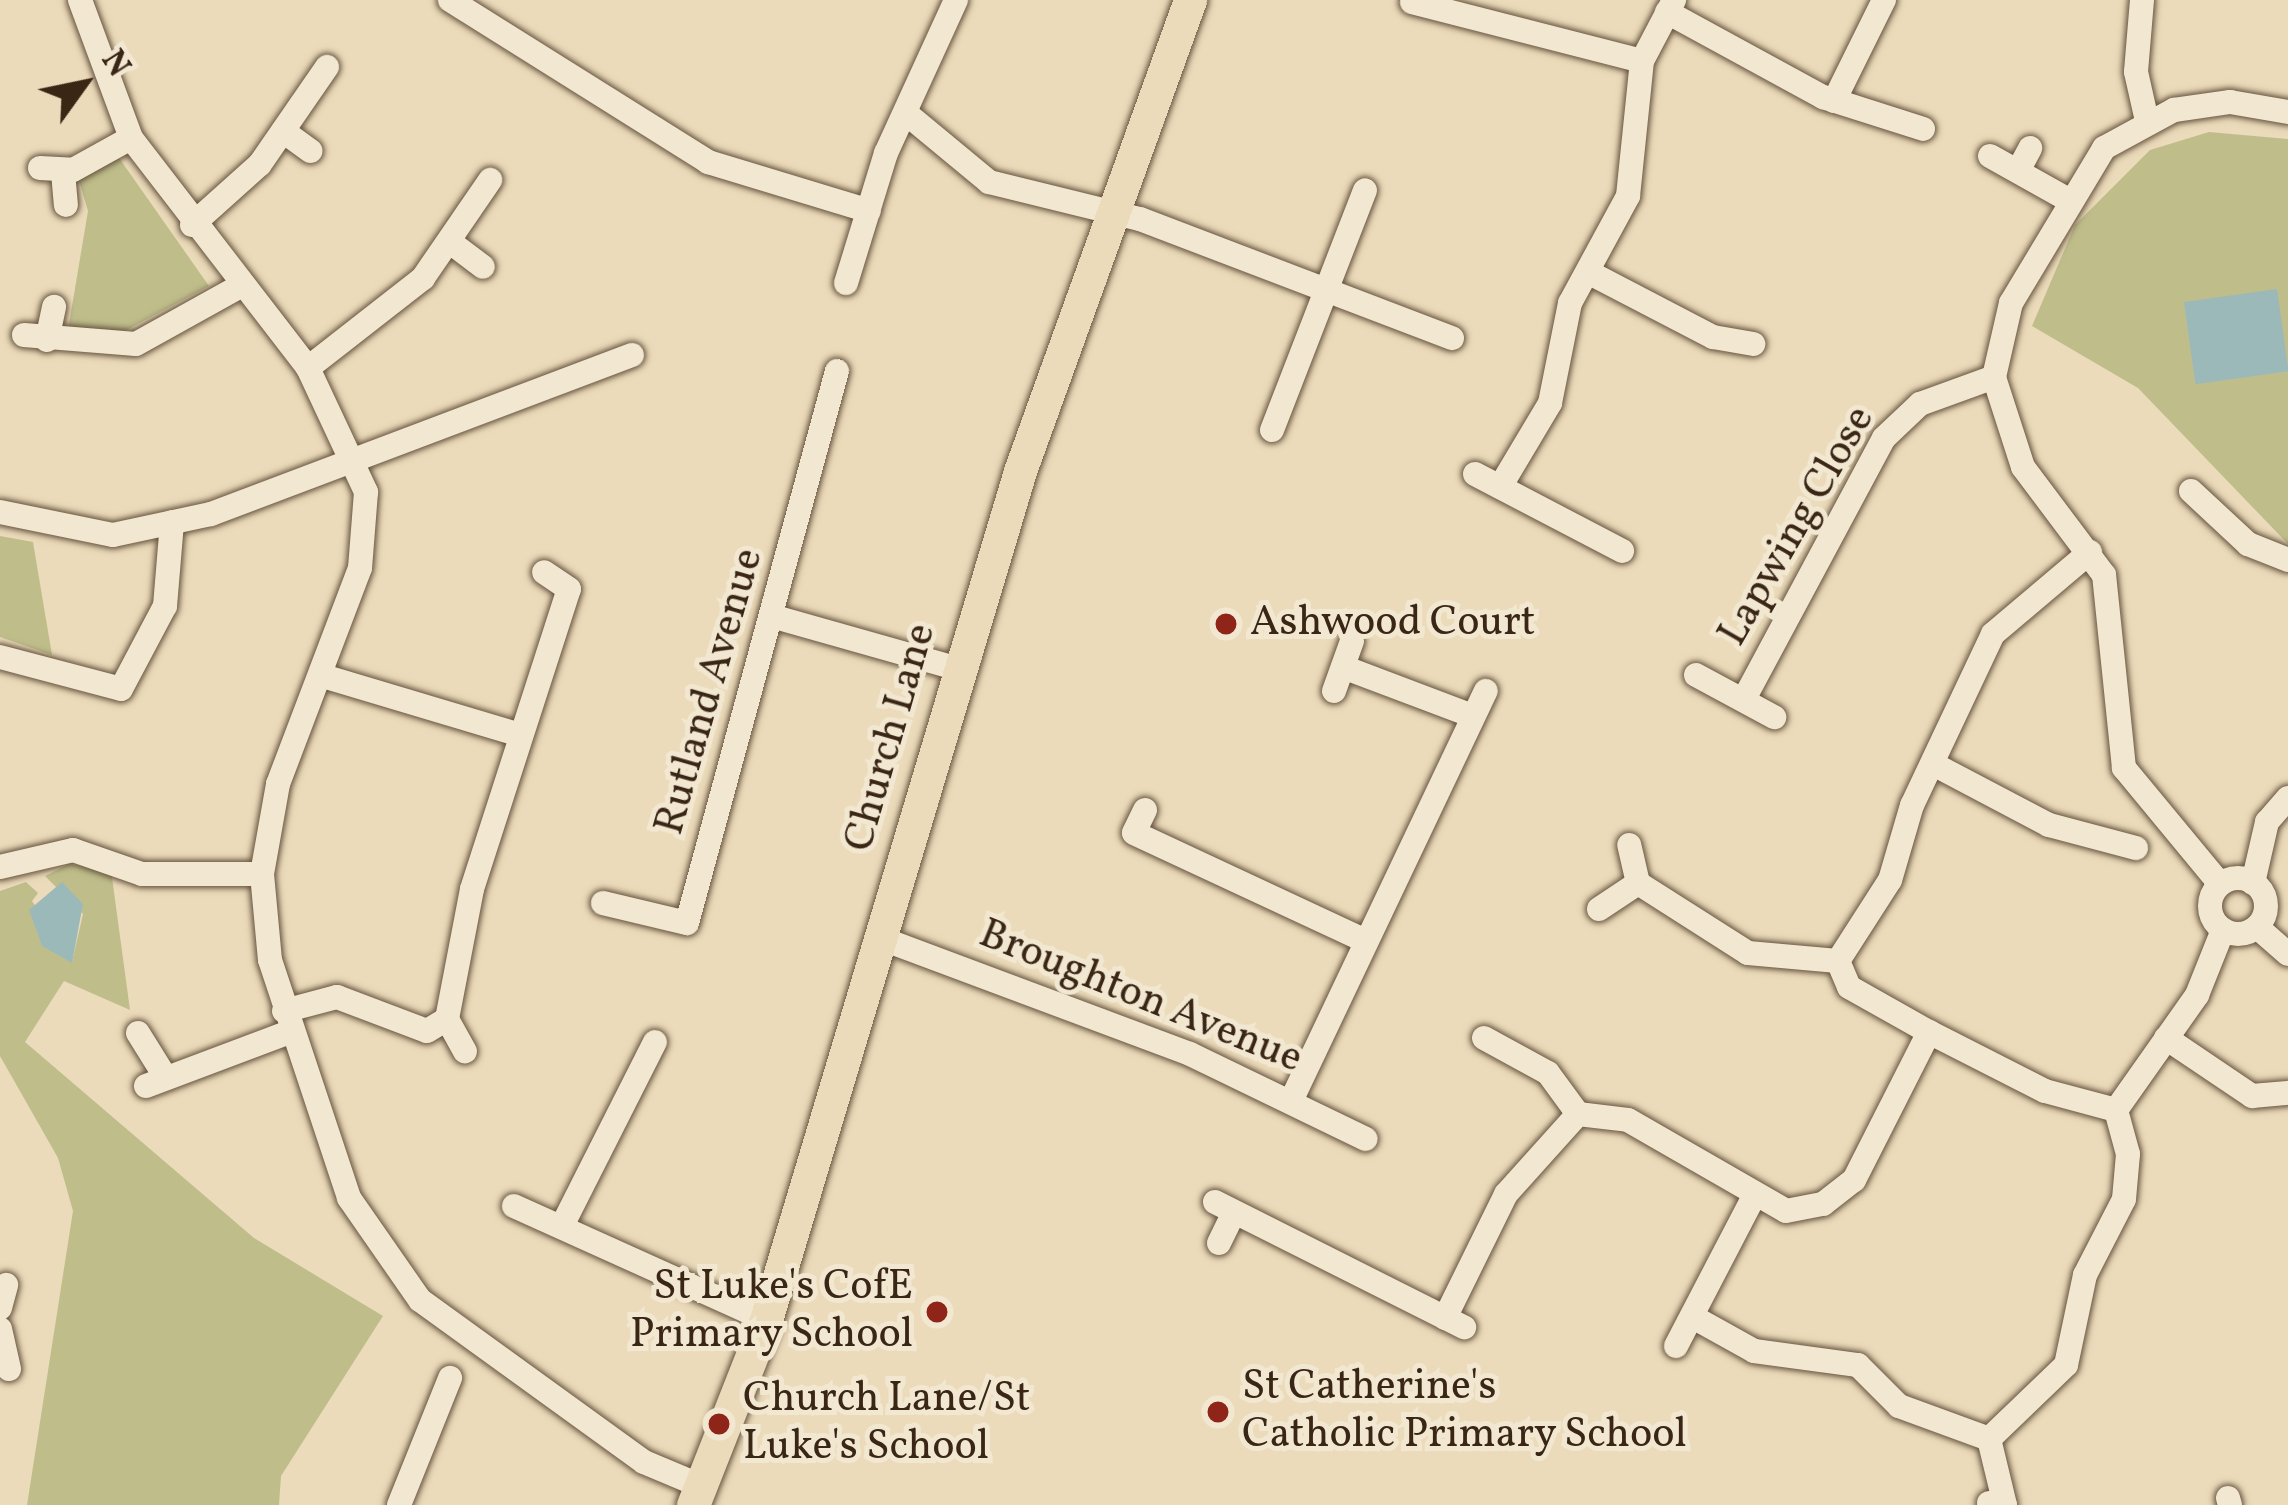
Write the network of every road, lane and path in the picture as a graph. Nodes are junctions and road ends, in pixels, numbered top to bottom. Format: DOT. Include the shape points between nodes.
graph roads {
  1 [pos="80,0"];
  2 [pos="450,0"];
  3 [pos="956,0"];
  4 [pos="1190,0"];
  5 [pos="1884,0"];
  6 [pos="2142,0"];
  7 [pos="1406,6"];
  8 [pos="1670,6"];
  9 [pos="488,10"];
  10 [pos="1642,61"];
  11 [pos="327,67"];
  12 [pos="1834,100"];
  13 [pos="2288,112"];
  14 [pos="908,115"];
  15 [pos="2147,121"];
  16 [pos="1923,129"];
  17 [pos="283,131"];
  18 [pos="131,138"];
  19 [pos="2030,148"];
  20 [pos="311,151"];
  21 [pos="1990,156"];
  22 [pos="2018,172"];
  23 [pos="490,180"];
  24 [pos="1365,190"];
  25 [pos="2065,198"];
  26 [pos="66,205"];
  27 [pos="869,211"];
  28 [pos="1117,215"];
  29 [pos="192,225"];
  30 [pos="454,245"];
  31 [pos="483,267"];
  32 [pos="1588,272"];
  33 [pos="847,283"];
  34 [pos="242,285"];
  35 [pos="1323,288"];
  36 [pos="54,307"];
  37 [pos="1452,338"];
  38 [pos="1753,344"];
  39 [pos="632,355"];
  40 [pos="308,368"];
  41 [pos="837,371"];
  42 [pos="1994,376"];
  43 [pos="1272,430"];
  44 [pos="357,460"];
  45 [pos="1475,474"];
  46 [pos="1499,487"];
  47 [pos="2191,491"];
  48 [pos="0,512"];
  49 [pos="172,522"];
  50 [pos="1622,551"];
  51 [pos="2090,551"];
  52 [pos="2288,560"];
  53 [pos="544,572"];
  54 [pos="775,617"];
  55 [pos="1352,641"];
  56 [pos="0,657"];
  57 [pos="959,669"];
  58 [pos="1696,675"];
  59 [pos="326,677"];
  60 [pos="1486,691"];
  61 [pos="1744,700"];
  62 [pos="1473,716"];
  63 [pos="1774,717"];
  64 [pos="521,735"];
  65 [pos="1935,765"];
  66 [pos="2288,798"];
  67 [pos="1145,810"];
  68 [pos="1629,845"];
  69 [pos="2136,848"];
  70 [pos="0,867"];
  71 [pos="262,874"];
  72 [pos="1638,883"];
  73 [pos="2253,883"];
  74 [pos="2220,884"];
  75 [pos="603,903"];
  76 [pos="1599,909"];
  77 [pos="2257,927"];
  78 [pos="2223,930"];
  79 [pos="880,938"];
  80 [pos="1366,941"];
  81 [pos="2288,954"];
  82 [pos="1838,961"];
  83 [pos="447,1019"];
  84 [pos="287,1021"];
  85 [pos="1929,1032"];
  86 [pos="138,1033"];
  87 [pos="1484,1038"];
  88 [pos="2165,1038"];
  89 [pos="655,1042"];
  90 [pos="465,1051"];
  91 [pos="1291,1101"];
  92 [pos="2286,1101"];
  93 [pos="2116,1110"];
  94 [pos="1578,1114"];
  95 [pos="1366,1139"];
  96 [pos="1754,1196"];
  97 [pos="514,1207"];
  98 [pos="562,1226"];
  99 [pos="1220,1243"];
  100 [pos="1693,1317"];
  101 [pos="766,1320"];
  102 [pos="0,1329"];
  103 [pos="1676,1346"];
  104 [pos="9,1370"];
  105 [pos="450,1378"];
  106 [pos="1989,1439"];
  107 [pos="697,1496"];
  108 [pos="1989,1503"];
  109 [pos="399,1505"];
  1 -- 18 [label="street"];
  2 -- 9 [label="street"];
  3 -- 14 [label="street"];
  4 -- 28 [label="main road, Church Lane"];
  5 -- 12 [label="street"];
  6 -- 15 [label="street" via="2136,72"];
  7 -- 10 [label="street"];
  8 -- 10 [label="street"];
  8 -- 12 [label="street"];
  9 -- 27 [label="street" via="708,162"];
  10 -- 32 [label="street" via="1628,196"];
  11 -- 17 [label="street"];
  12 -- 16 [label="street"];
  13 -- 15 [label="street" via="2230,102"];
  14 -- 27 [label="street"];
  14 -- 28 [label="street" via="988,182"];
  15 -- 25 [label="street" via="2104,148"];
  17 -- 20 [label="street"];
  17 -- 29 [label="street"];
  18 -- 26 [label="street" via="52,170"];
  18 -- 29 [label="street"];
  19 -- 22 [label="street"];
  21 -- 22 [label="street"];
  22 -- 25 [label="street"];
  23 -- 30 [label="street"];
  24 -- 35 [label="street"];
  25 -- 42 [label="street" via="2011,303"];
  27 -- 33 [label="street"];
  28 -- 35 [label="street"];
  28 -- 57 [label="main road, Church Lane"];
  29 -- 34 [label="street"];
  30 -- 31 [label="street"];
  30 -- 40 [label="street"];
  32 -- 38 [label="street" via="1713,338"];
  32 -- 46 [label="street" via="1550,403"];
  34 -- 36 [label="street" via="164,337 108,347 36,338"];
  34 -- 40 [label="street"];
  35 -- 37 [label="street"];
  35 -- 43 [label="street"];
  39 -- 44 [label="street"];
  40 -- 44 [label="street"];
  41 -- 54 [label="street, Rutland Avenue" via="839,399"];
  42 -- 51 [label="street" via="2023,467"];
  42 -- 61 [label="street, Lapwing Close" via="1920,404 1884,438"];
  44 -- 49 [label="street"];
  44 -- 59 [label="street" via="366,531"];
  45 -- 46 [label="street"];
  46 -- 50 [label="street"];
  47 -- 52 [label="street" via="2248,544"];
  48 -- 49 [label="street" via="82,535"];
  49 -- 56 [label="street" via="165,606 122,688"];
  51 -- 65 [label="street" via="2009,612"];
  51 -- 74 [label="street" via="2110,598 2110,703 2124,768"];
  53 -- 64 [label="street" via="577,582"];
  54 -- 57 [label="street"];
  54 -- 75 [label="street, Rutland Avenue" via="687,923"];
  55 -- 62 [label="street" via="1339,679"];
  57 -- 79 [label="main road, Church Lane"];
  58 -- 61 [label="street, Lapwing Close"];
  59 -- 64 [label="street"];
  59 -- 71 [label="street" via="278,784"];
  60 -- 62 [label="street"];
  61 -- 63 [label="street, Lapwing Close"];
  62 -- 80 [label="street"];
  64 -- 83 [label="street" via="472,889"];
  65 -- 69 [label="street" via="2049,825"];
  65 -- 82 [label="street" via="1890,880"];
  66 -- 73 [label="street" via="2267,822"];
  67 -- 80 [label="street" via="1134,833"];
  68 -- 72 [label="street"];
  70 -- 71 [label="street" via="73,850 142,874"];
  71 -- 84 [label="street"];
  72 -- 76 [label="street"];
  72 -- 82 [label="street" via="1748,953"];
  73 -- 74 [label="street"];
  73 -- 77 [label="street" via="2266,903"];
  74 -- 78 [label="street" via="2210,908"];
  77 -- 78 [label="street"];
  77 -- 81 [label="street"];
  78 -- 88 [label="street"];
  79 -- 91 [label="street, Broughton Avenue"];
  79 -- 101 [label="main road, Church Lane"];
  80 -- 91 [label="street"];
  82 -- 85 [label="street" via="1849,987"];
  83 -- 84 [label="street" via="427,1030 337,997"];
  83 -- 90 [label="street"];
  84 -- 86 [label="street" via="156,1082"];
  84 -- 107 [label="street" via="349,1198 398,1277 555,1401"];
  85 -- 93 [label="street" via="2045,1091"];
  85 -- 96 [label="street" via="1841,1194 1805,1210"];
  87 -- 94 [label="street" via="1547,1072"];
  88 -- 92 [label="street" via="2252,1096"];
  88 -- 93 [label="street"];
  89 -- 98 [label="street"];
  91 -- 95 [label="street, Broughton Avenue"];
  93 -- 106 [label="street" via="2128,1177 2085,1275 2075,1346"];
  94 -- 96 [label="street" via="1628,1120"];
  94 -- 99 [label="street" via="1506,1194 1454,1322 1225,1207"];
  96 -- 100 [label="street"];
  97 -- 98 [label="street"];
  98 -- 101 [label="street"];
  100 -- 103 [label="street"];
  100 -- 106 [label="street" via="1754,1351 1858,1365 1911,1412"];
  101 -- 107 [label="main road, Church Lane"];
  102 -- 104 [label="street"];
  105 -- 109 [label="street"];
  106 -- 108 [label="street" via="2005,1505"];
}
